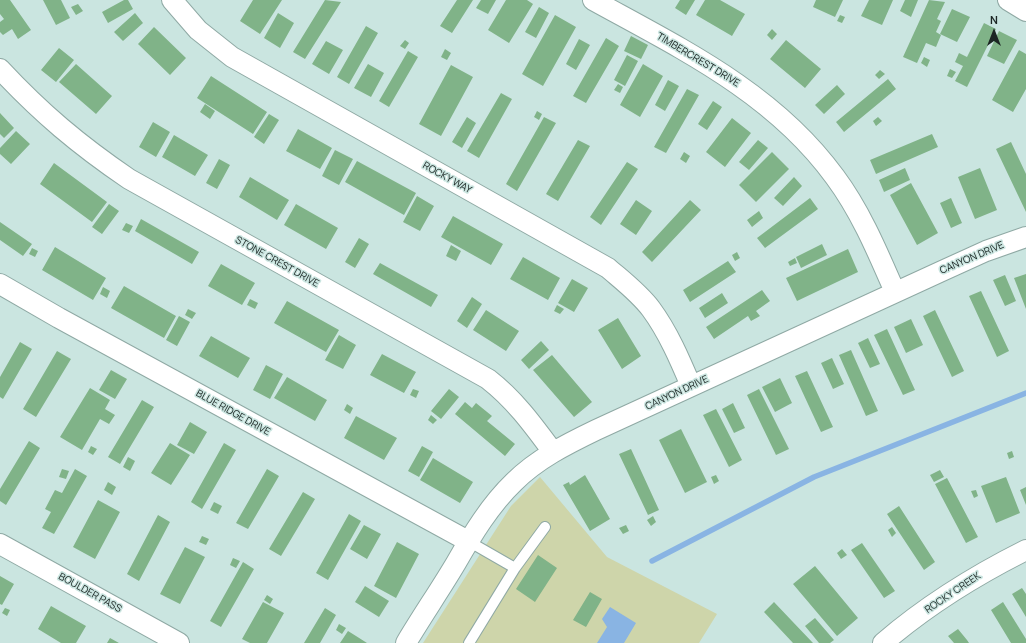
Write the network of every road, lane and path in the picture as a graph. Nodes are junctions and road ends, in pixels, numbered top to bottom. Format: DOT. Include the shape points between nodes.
graph roads {
  1 [pos="172,0"];
  2 [pos="593,0"];
  3 [pos="1008,0"];
  4 [pos="1026,11"];
  5 [pos="0,69"];
  6 [pos="1026,237"];
  7 [pos="0,284"];
  8 [pos="896,292"];
  9 [pos="691,386"];
  10 [pos="553,452"];
  11 [pos="545,527"];
  12 [pos="468,541"];
  13 [pos="0,544"];
  14 [pos="1026,550"];
  15 [pos="515,568"];
  16 [pos="179,643"];
  17 [pos="406,643"];
  18 [pos="469,643"];
  19 [pos="883,643"];
  1 -- 9 [label="street, ROCKY WAY" via="198,30 232,57 608,268 631,287 651,309 670,340"];
  2 -- 8 [label="street, TIMBERCREST DRIVE" via="702,60 778,114 810,147 839,183 858,214"];
  3 -- 4 [label="street"];
  5 -- 10 [label="street, STONE CREST DRIVE" via="57,127 128,179 488,379 522,410"];
  6 -- 8 [label="street, CANYON DRIVE" via="986,251"];
  7 -- 12 [label="street, BLUE RIDGE DRIVE"];
  8 -- 9 [label="street, CANYON DRIVE"];
  9 -- 10 [label="street, CANYON DRIVE"];
  10 -- 12 [label="street, CANYON DRIVE" via="513,482"];
  11 -- 15 [label="lane"];
  12 -- 15 [label="lane"];
  12 -- 17 [label="street, CANYON DRIVE"];
  13 -- 16 [label="street, BOULDER PASS"];
  14 -- 19 [label="street, ROCKY CREEK" via="945,597"];
  15 -- 18 [label="lane"];
}
